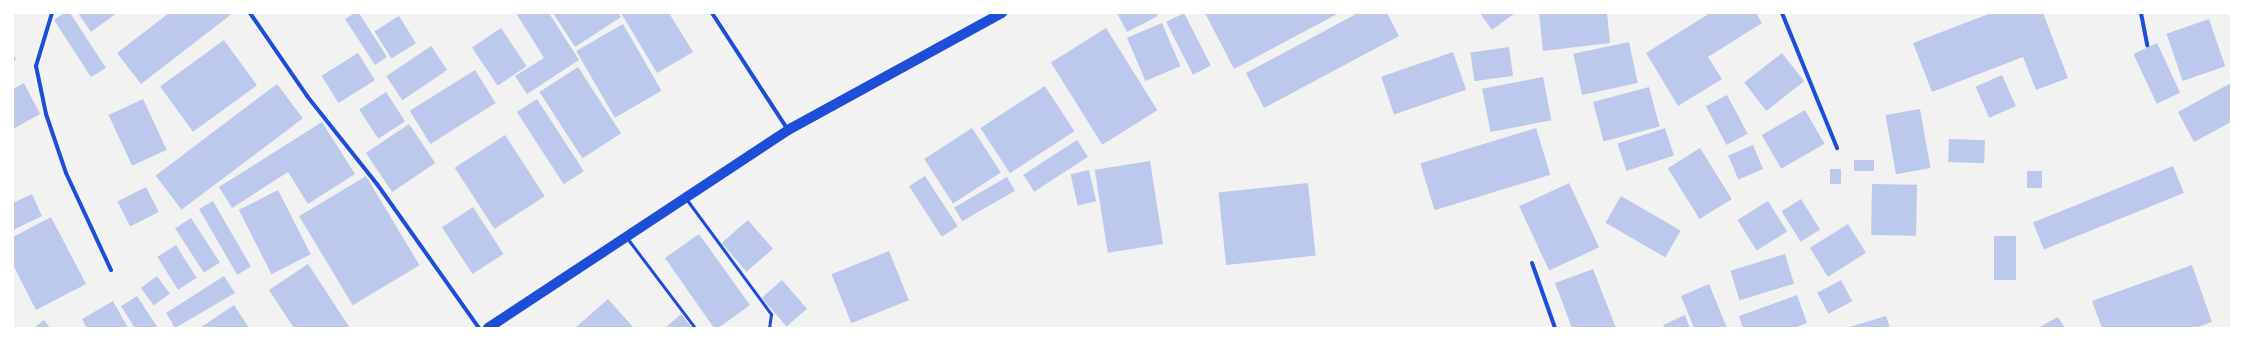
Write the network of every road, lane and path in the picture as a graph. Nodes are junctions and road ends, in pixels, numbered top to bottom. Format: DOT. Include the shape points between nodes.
graph roads {
  1 [pos="52,13"];
  2 [pos="250,13"];
  3 [pos="712,13"];
  4 [pos="1002,13"];
  5 [pos="1782,13"];
  6 [pos="2141,13"];
  7 [pos="2146,44"];
  8 [pos="788,130"];
  9 [pos="1837,148"];
  10 [pos="686,199"];
  11 [pos="627,238"];
  12 [pos="1532,263"];
  13 [pos="111,270"];
  14 [pos="480,328"];
  15 [pos="488,328"];
  16 [pos="696,328"];
  17 [pos="769,328"];
  18 [pos="1555,328"];
  1 -- 13 [label="street" via="36,66 46,114 66,173"];
  2 -- 14 [label="street" via="307,96 377,184"];
  3 -- 8 [label="street"];
  4 -- 8 [label="main road"];
  5 -- 9 [label="street"];
  6 -- 7 [label="street"];
  8 -- 10 [label="main road"];
  10 -- 11 [label="main road"];
  10 -- 17 [label="lane" via="771,314"];
  11 -- 15 [label="main road"];
  11 -- 16 [label="lane"];
  12 -- 18 [label="street"];
}
